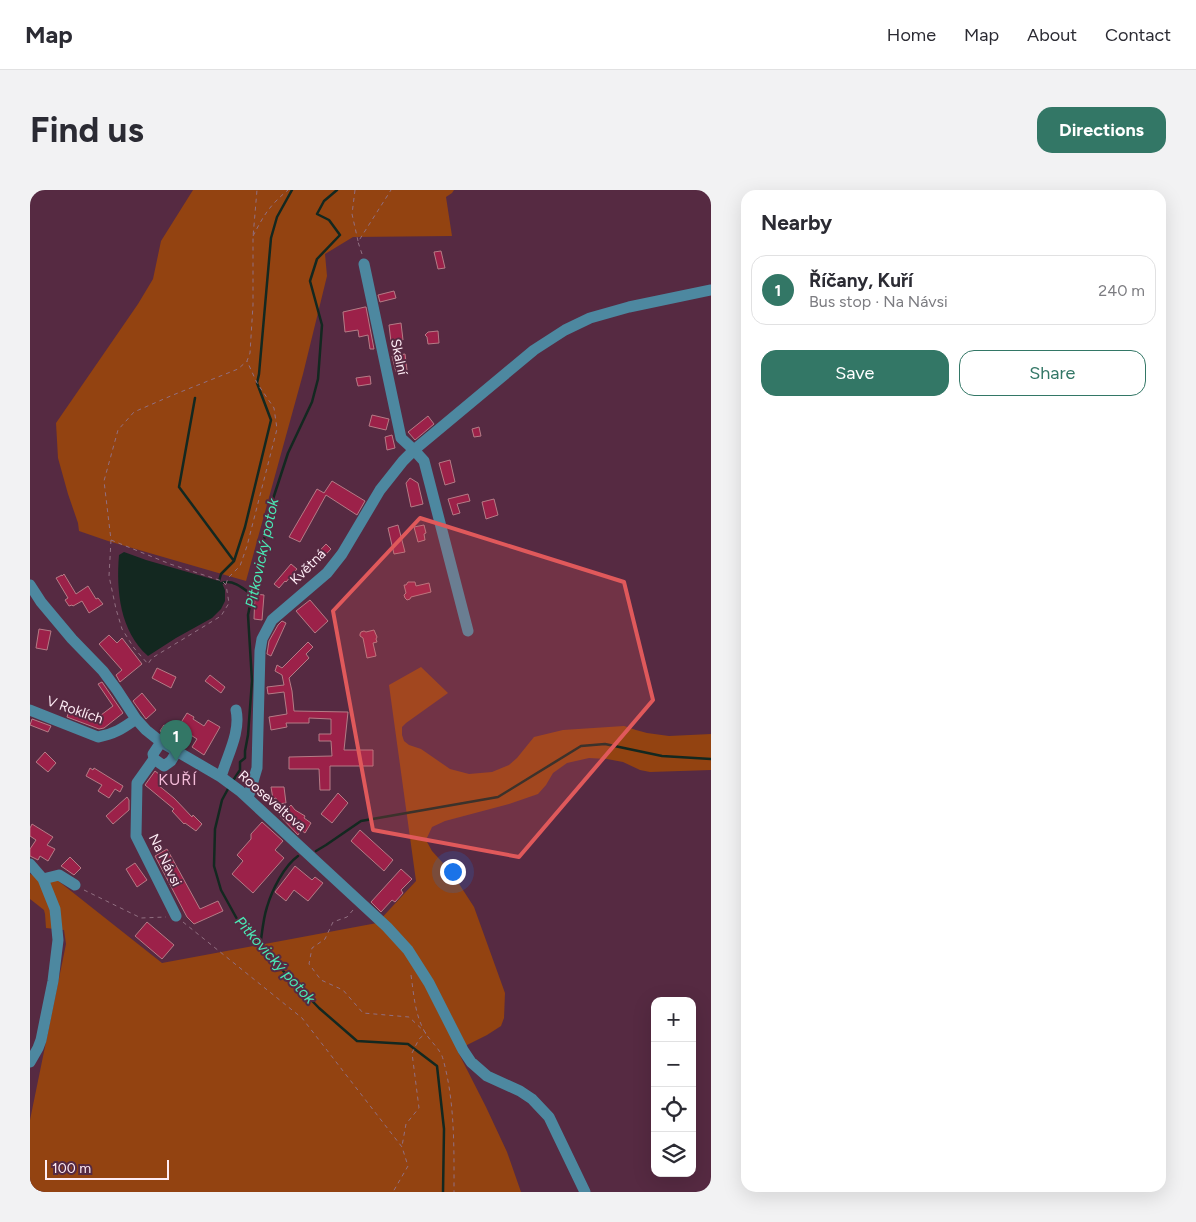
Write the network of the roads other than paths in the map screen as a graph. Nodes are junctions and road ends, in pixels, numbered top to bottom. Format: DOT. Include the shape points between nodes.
graph roads {
  1 [pos="364,264"];
  2 [pos="711,290"];
  3 [pos="414,450"];
  4 [pos="30,585"];
  5 [pos="468,631"];
  6 [pos="30,710"];
  7 [pos="236,710"];
  8 [pos="136,719"];
  9 [pos="161,742"];
  10 [pos="177,751"];
  11 [pos="154,759"];
  12 [pos="224,779"];
  13 [pos="244,794"];
  14 [pos="30,864"];
  15 [pos="43,879"];
  16 [pos="75,885"];
  17 [pos="176,916"];
  18 [pos="30,1062"];
  19 [pos="585,1192"];
  1 -- 3 [label="street, Skalní" via="401,438"];
  2 -- 3 [label="street, Květná" via="629,307 590,318 564,330 534,350"];
  3 -- 5 [label="street, Skalní" via="424,461"];
  3 -- 13 [label="street, Květná" via="380,490 327,573 272,620 262,639 257,768"];
  4 -- 8 [label="street, Rooseveltova" via="72,639 103,671"];
  6 -- 8 [label="street, V Roklích" via="98,737 121,730"];
  7 -- 12 [label="street" via="235,737"];
  8 -- 9 [label="street, Rooseveltova"];
  9 -- 10 [label="street, Rooseveltova"];
  9 -- 11 [label="street, Na Návsi"];
  10 -- 11 [label="street" via="164,766"];
  10 -- 12 [label="street, Rooseveltova"];
  11 -- 17 [label="street, Na Návsi" via="137,783 136,836"];
  12 -- 13 [label="street, Rooseveltova"];
  13 -- 19 [label="street, Rooseveltova" via="408,950 471,1062 492,1079 526,1094 543,1110"];
  14 -- 15 [label="street"];
  15 -- 16 [label="street" via="59,875"];
  15 -- 18 [label="street" via="55,909 58,940 54,981 41,1040"];
}
